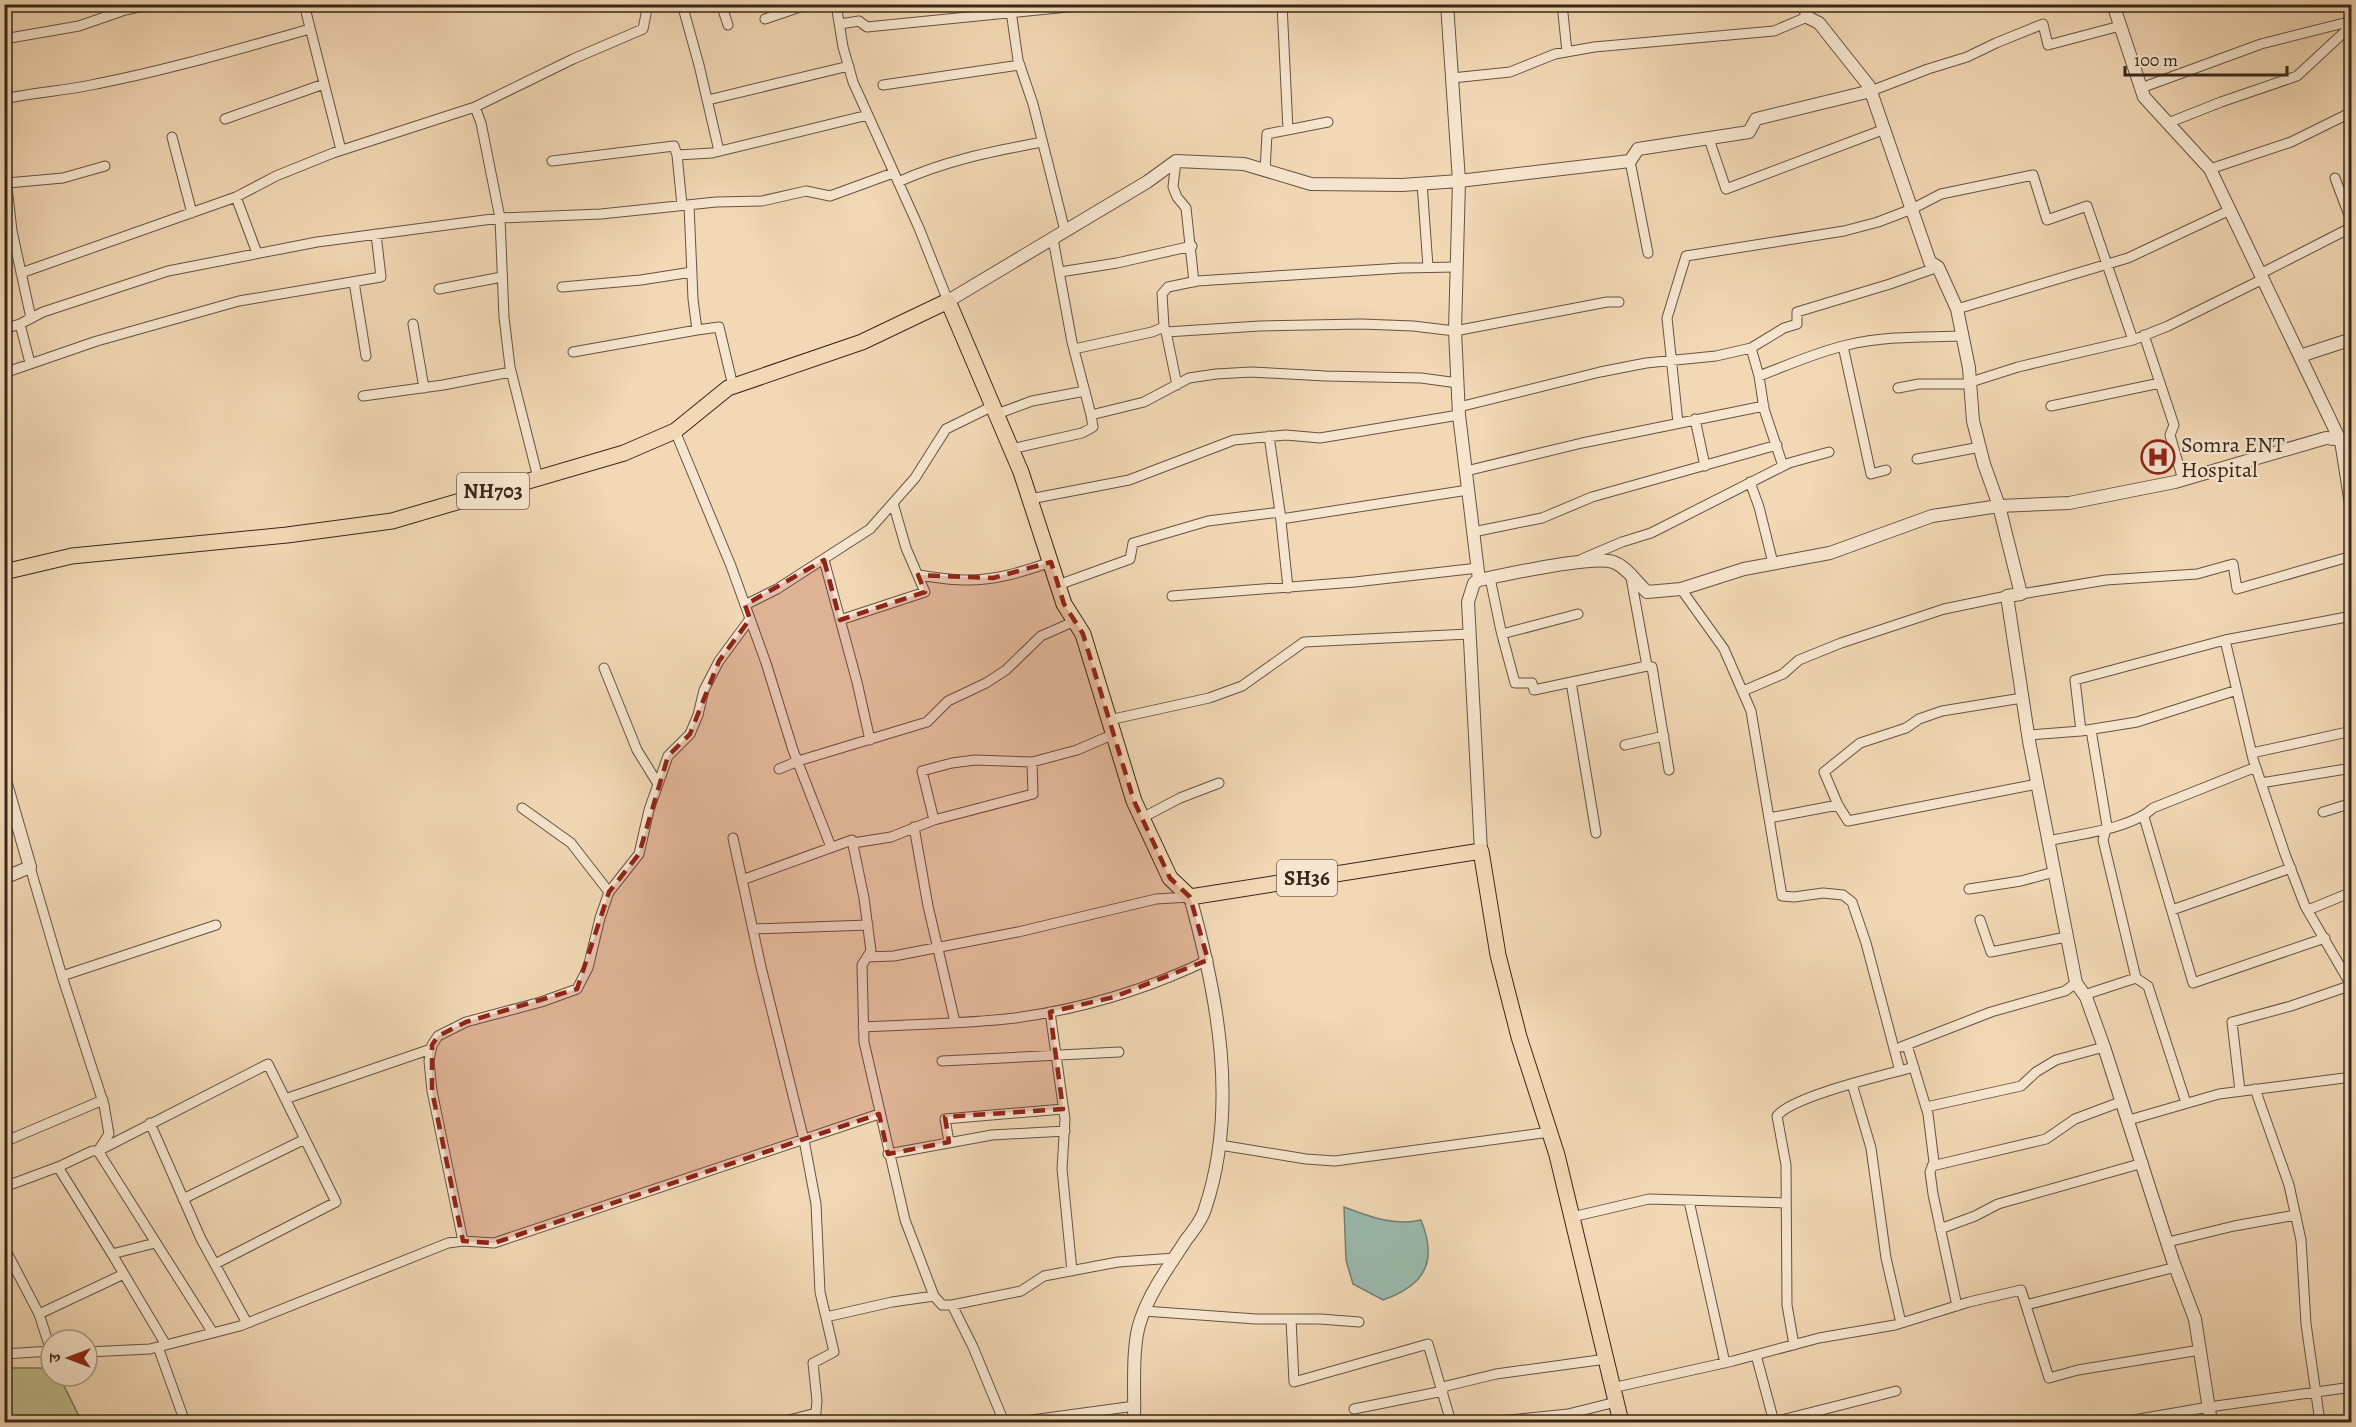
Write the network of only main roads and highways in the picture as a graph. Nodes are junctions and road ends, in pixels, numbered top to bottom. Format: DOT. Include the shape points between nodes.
graph roads {
  1 [pos="4,572"];
  2 [pos="1191,897"];
  3 [pos="1621,1422"];
  1 -- 2 [label="highway, NH703" via="72,556 392,521 624,453 675,431 728,388 862,342 948,301 1011,449 1064,604 1083,634 1134,801 1170,878"];
  2 -- 3 [label="highway, SH36" via="1481,851 1498,955 1550,1132"];
}
